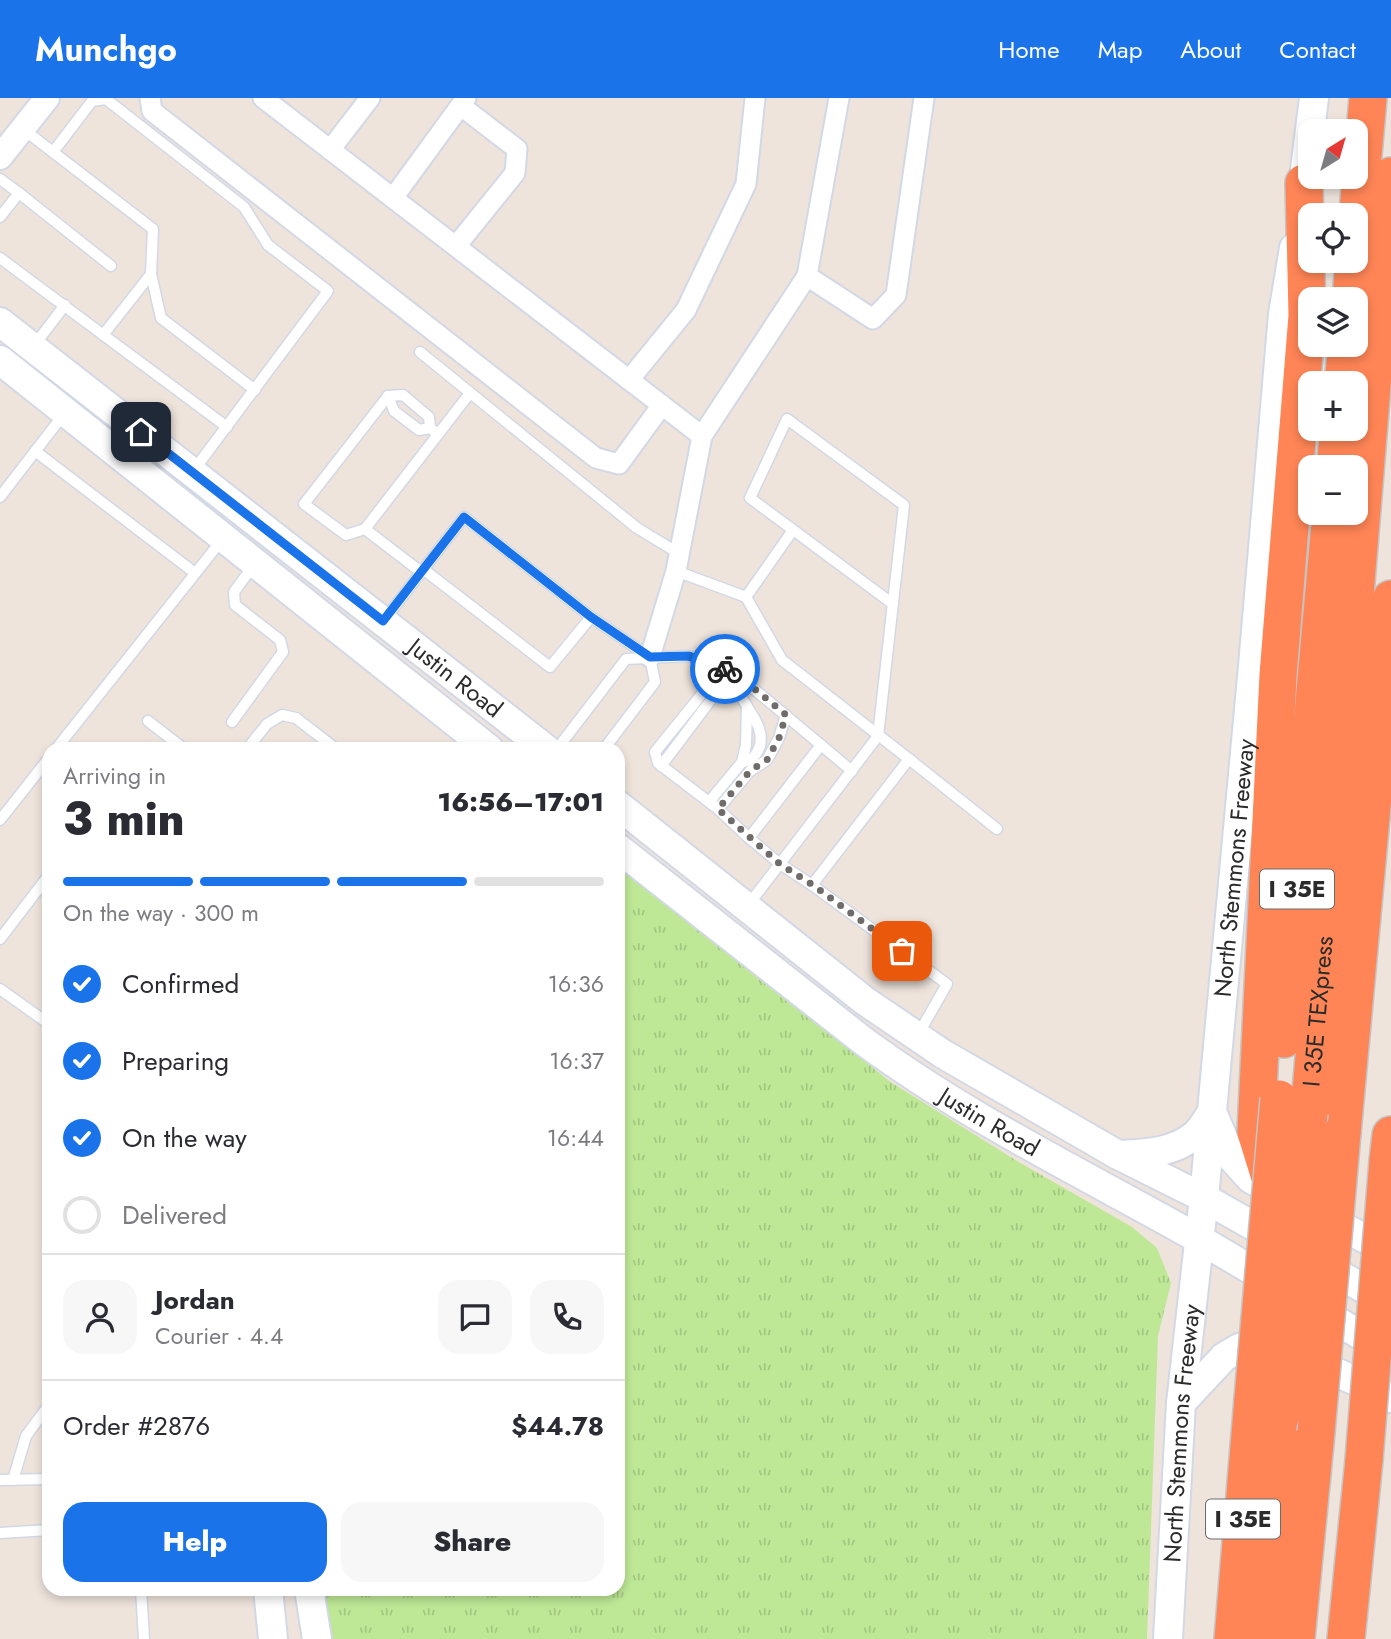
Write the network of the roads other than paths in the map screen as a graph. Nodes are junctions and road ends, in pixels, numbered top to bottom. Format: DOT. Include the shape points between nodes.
graph roads {
  1 [pos="47,98"];
  2 [pos="150,98"];
  3 [pos="370,98"];
  4 [pos="755,98"];
  5 [pos="839,98"];
  6 [pos="924,98"];
  7 [pos="1314,98"];
  8 [pos="1368,98"];
  9 [pos="267,99"];
  10 [pos="464,102"];
  11 [pos="1312,119"];
  12 [pos="23,129"];
  13 [pos="330,150"];
  14 [pos="53,152"];
  15 [pos="0,158"];
  16 [pos="1391,176"];
  17 [pos="0,179"];
  18 [pos="1303,189"];
  19 [pos="1304,189"];
  20 [pos="19,193"];
  21 [pos="393,198"];
  22 [pos="1359,203"];
  23 [pos="0,217"];
  24 [pos="456,246"];
  25 [pos="0,258"];
  26 [pos="111,266"];
  27 [pos="151,274"];
  28 [pos="807,276"];
  29 [pos="65,305"];
  30 [pos="0,322"];
  31 [pos="103,335"];
  32 [pos="33,348"];
  33 [pos="420,352"];
  34 [pos="8,370"];
  35 [pos="629,380"];
  36 [pos="255,390"];
  37 [pos="470,393"];
  38 [pos="388,396"];
  39 [pos="662,405"];
  40 [pos="66,412"];
  41 [pos="226,427"];
  42 [pos="434,431"];
  43 [pos="702,436"];
  44 [pos="35,451"];
  45 [pos="192,472"];
  46 [pos="0,497"];
  47 [pos="1330,525"];
  48 [pos="365,528"];
  49 [pos="793,530"];
  50 [pos="224,538"];
  51 [pos="678,562"];
  52 [pos="256,563"];
  53 [pos="422,571"];
  54 [pos="195,573"];
  55 [pos="746,597"];
  56 [pos="1391,599"];
  57 [pos="893,604"];
  58 [pos="591,617"];
  59 [pos="383,621"];
  60 [pos="650,657"];
  61 [pos="717,668"];
  62 [pos="747,706"];
  63 [pos="786,715"];
  64 [pos="148,721"];
  65 [pos="232,722"];
  66 [pos="878,736"];
  67 [pos="62,742"];
  68 [pos="175,742"];
  69 [pos="253,742"];
  70 [pos="327,742"];
  71 [pos="480,742"];
  72 [pos="537,742"];
  73 [pos="562,742"];
  74 [pos="609,742"];
  75 [pos="821,745"];
  76 [pos="909,759"];
  77 [pos="741,762"];
  78 [pos="661,765"];
  79 [pos="42,767"];
  80 [pos="852,771"];
  81 [pos="714,806"];
  82 [pos="625,811"];
  83 [pos="0,820"];
  84 [pos="997,829"];
  85 [pos="749,838"];
  86 [pos="625,854"];
  87 [pos="780,864"];
  88 [pos="42,884"];
  89 [pos="813,885"];
  90 [pos="747,907"];
  91 [pos="0,939"];
  92 [pos="0,989"];
  93 [pos="42,1019"];
  94 [pos="917,1037"];
  95 [pos="1294,1106"];
  96 [pos="1212,1112"];
  97 [pos="1390,1148"];
  98 [pos="1118,1155"];
  99 [pos="1272,1185"];
  100 [pos="1204,1198"];
  101 [pos="1200,1239"];
  102 [pos="1391,1252"];
  103 [pos="1391,1304"];
  104 [pos="1391,1353"];
  105 [pos="1391,1388"];
  106 [pos="1391,1398"];
  107 [pos="1181,1403"];
  108 [pos="1267,1407"];
  109 [pos="42,1414"];
  110 [pos="1364,1460"];
  111 [pos="42,1479"];
  112 [pos="0,1480"];
  113 [pos="13,1480"];
  114 [pos="42,1530"];
  115 [pos="0,1533"];
  116 [pos="141,1596"];
  117 [pos="269,1596"];
  118 [pos="310,1596"];
  119 [pos="144,1639"];
  120 [pos="273,1639"];
  121 [pos="317,1639"];
  122 [pos="1168,1639"];
  123 [pos="1233,1639"];
  124 [pos="1262,1639"];
  125 [pos="1296,1639"];
  126 [pos="1346,1639"];
  1 -- 12 [label="street"];
  2 -- 39 [label="street" via="152,111 596,458 619,464"];
  3 -- 13 [label="street"];
  4 -- 35 [label="street" via="746,184 685,310"];
  5 -- 28 [label="street"];
  6 -- 28 [label="street" via="896,295 873,319"];
  7 -- 11 [label="main road, North Stemmons Freeway"];
  8 -- 22 [label="highway"];
  9 -- 13 [label="street"];
  10 -- 21 [label="street"];
  10 -- 24 [label="street" via="517,149 515,173"];
  12 -- 14 [label="lane"];
  12 -- 15 [label="street"];
  13 -- 21 [label="street"];
  14 -- 27 [label="lane" via="153,229"];
  14 -- 36 [label="lane" via="92,101 106,99 244,207 268,246 328,291"];
  16 -- 95 [label="highway, I 35E TEXpress" via="1348,680"];
  17 -- 20 [label="lane"];
  18 -- 96 [label="main road, North Stemmons Freeway" via="1283,314"];
  19 -- 99 [label="highway" via="1307,316 1278,675 1256,1132"];
  20 -- 23 [label="lane"];
  20 -- 26 [label="lane"];
  21 -- 24 [label="street"];
  24 -- 35 [label="street"];
  25 -- 29 [label="lane"];
  27 -- 31 [label="lane"];
  27 -- 36 [label="lane" via="161,318"];
  28 -- 43 [label="street"];
  29 -- 31 [label="lane"];
  29 -- 32 [label="lane"];
  30 -- 32 [label="main road, Justin Road"];
  31 -- 41 [label="lane"];
  32 -- 45 [label="main road, Justin Road"];
  33 -- 37 [label="lane"];
  34 -- 40 [label="main road, Justin Road"];
  35 -- 39 [label="street"];
  36 -- 41 [label="lane"];
  37 -- 42 [label="lane"];
  37 -- 51 [label="lane"];
  38 -- 42 [label="lane" via="394,411 419,430"];
  38 -- 42 [label="lane" via="404,395 429,417"];
  38 -- 48 [label="lane" via="304,504 346,535"];
  39 -- 43 [label="street"];
  40 -- 44 [label="lane"];
  40 -- 50 [label="main road, Justin Road"];
  41 -- 45 [label="lane"];
  42 -- 48 [label="lane"];
  43 -- 51 [label="street"];
  44 -- 46 [label="lane"];
  44 -- 54 [label="lane"];
  45 -- 59 [label="main road, Justin Road"];
  47 -- 95 [label="highway, I 35E"];
  48 -- 53 [label="lane"];
  49 -- 55 [label="lane"];
  49 -- 57 [label="lane"];
  49 -- 57 [label="lane" via="750,498 787,419 904,505"];
  50 -- 52 [label="main road, Justin Road"];
  50 -- 54 [label="lane"];
  51 -- 55 [label="lane"];
  51 -- 60 [label="street"];
  52 -- 65 [label="lane" via="234,592 235,605 280,640 283,652"];
  52 -- 71 [label="main road, Justin Road"];
  53 -- 58 [label="lane" via="550,667"];
  53 -- 58 [label="lane" via="464,517"];
  53 -- 59 [label="lane"];
  54 -- 67 [label="lane"];
  55 -- 66 [label="lane" via="782,660"];
  56 -- 125 [label="highway, bridge"];
  57 -- 66 [label="lane"];
  58 -- 60 [label="lane"];
  59 -- 72 [label="main road, Justin Road"];
  60 -- 61 [label="lane" via="689,656"];
  60 -- 73 [label="lane" via="626,659"];
  60 -- 74 [label="lane" via="655,682"];
  61 -- 63 [label="lane" via="732,670"];
  61 -- 78 [label="lane" via="710,684 655,752"];
  62 -- 77 [label="lane"];
  62 -- 77 [label="lane" via="761,742 753,758"];
  62 -- 78 [label="lane" via="737,691 720,690"];
  63 -- 75 [label="lane"];
  63 -- 81 [label="lane" via="767,760"];
  64 -- 68 [label="lane"];
  66 -- 76 [label="lane"];
  66 -- 80 [label="lane"];
  69 -- 70 [label="lane" via="267,724 282,715 296,718"];
  75 -- 80 [label="lane"];
  75 -- 85 [label="lane"];
  76 -- 84 [label="lane"];
  76 -- 89 [label="lane"];
  77 -- 81 [label="lane"];
  78 -- 81 [label="lane"];
  79 -- 83 [label="lane"];
  80 -- 87 [label="lane"];
  81 -- 85 [label="lane"];
  82 -- 90 [label="main road, Justin Road"];
  85 -- 87 [label="lane"];
  86 -- 101 [label="main road, Justin Road" via="900,1068 991,1125"];
  87 -- 89 [label="lane"];
  87 -- 90 [label="lane"];
  88 -- 91 [label="lane"];
  89 -- 94 [label="lane" via="947,985"];
  90 -- 94 [label="main road, Justin Road"];
  92 -- 93 [label="lane"];
  94 -- 98 [label="main road, Justin Road"];
  95 -- 99 [label="highway, I 35E, bridge"];
  95 -- 108 [label="highway, I 35E TEXpress, bridge"];
  96 -- 98 [label="main road" via="1196,1134 1174,1147 1157,1153"];
  96 -- 100 [label="main road, North Stemmons Freeway"];
  96 -- 102 [label="main road" via="1231,1157 1251,1180"];
  97 -- 110 [label="highway, bridge"];
  98 -- 100 [label="main road, Justin Road"];
  99 -- 108 [label="highway, I 35E, bridge"];
  100 -- 101 [label="main road, North Stemmons Freeway"];
  100 -- 103 [label="main road, Justin Road"];
  101 -- 104 [label="main road, Justin Road"];
  101 -- 107 [label="main road, North Stemmons Freeway"];
  105 -- 110 [label="highway, bridge"];
  106 -- 107 [label="main road" via="1264,1342 1224,1357"];
  107 -- 122 [label="main road, North Stemmons Freeway"];
  108 -- 123 [label="highway, I 35E"];
  108 -- 124 [label="highway, I 35E TEXpress"];
  109 -- 113 [label="lane" via="26,1436"];
  110 -- 126 [label="highway"];
  111 -- 113 [label="lane"];
  112 -- 113 [label="lane"];
  114 -- 115 [label="lane"];
  116 -- 119 [label="lane"];
  117 -- 120 [label="main road"];
  118 -- 121 [label="main road"];
}
